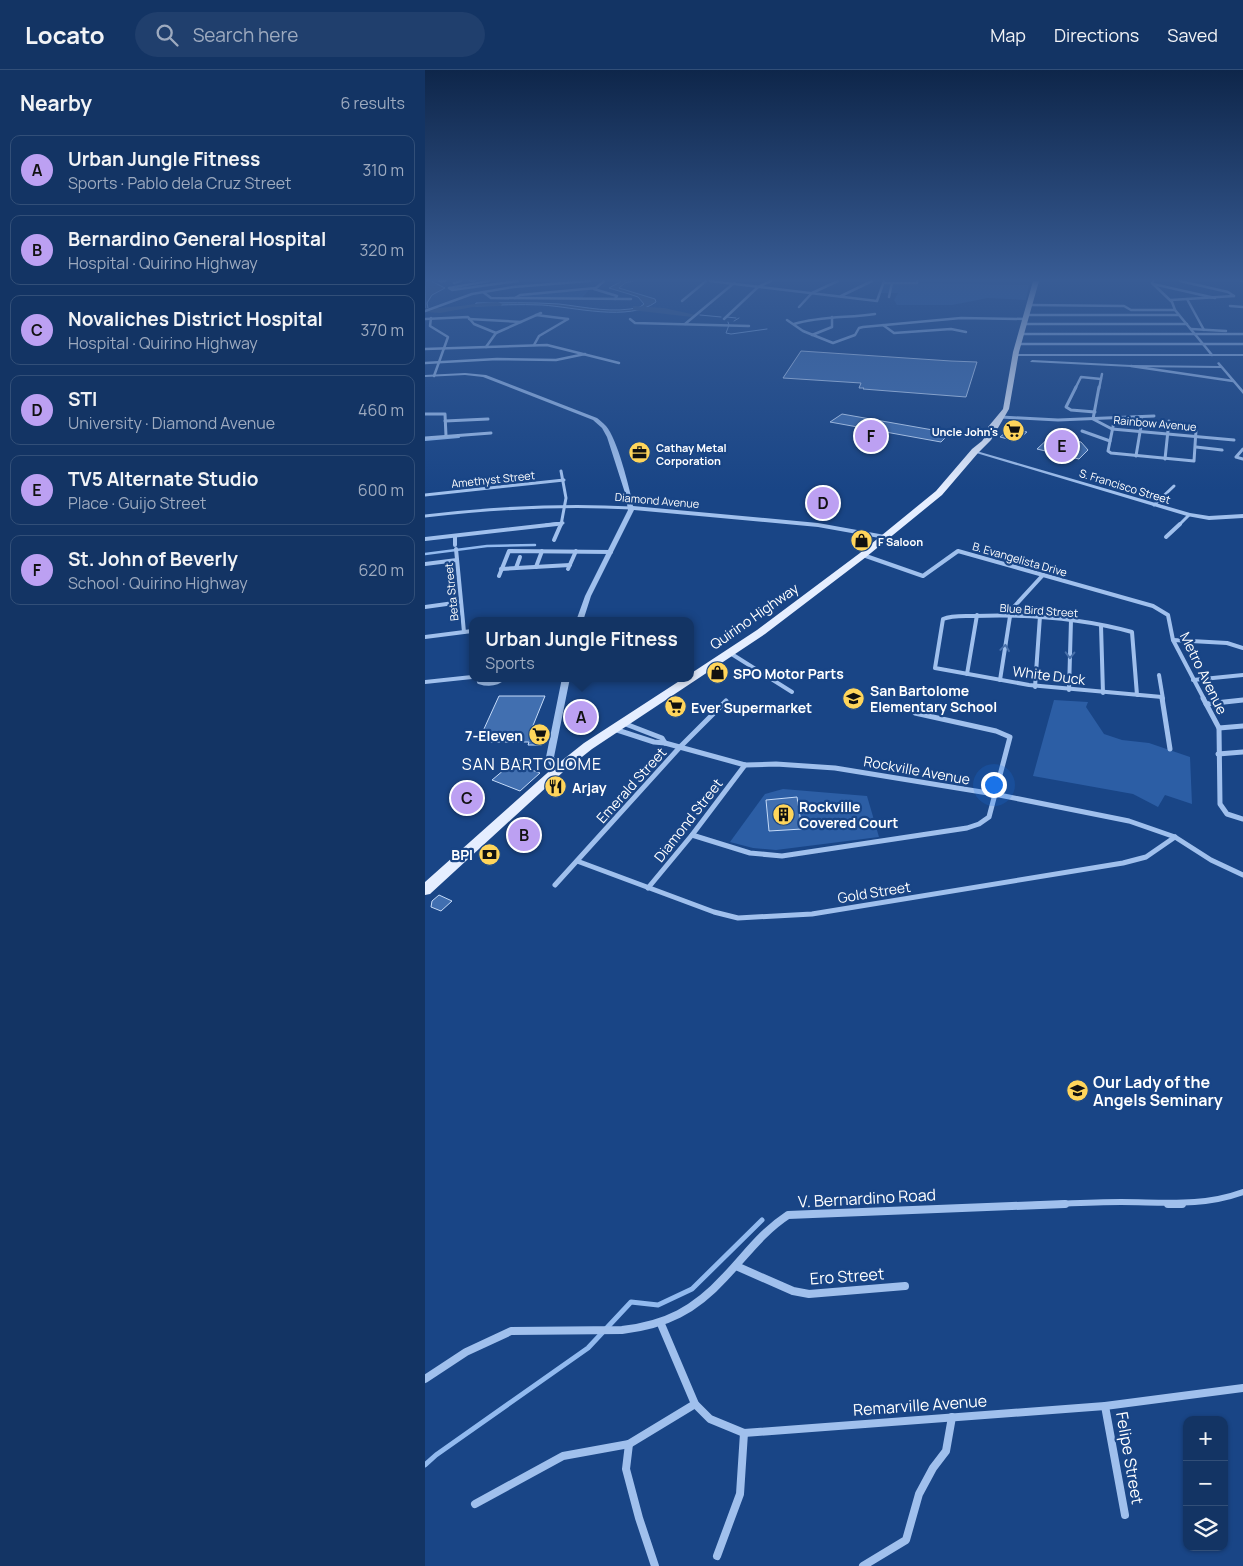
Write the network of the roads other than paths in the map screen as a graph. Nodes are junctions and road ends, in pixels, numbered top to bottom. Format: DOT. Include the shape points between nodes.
graph roads {
  1 [pos="442,351"];
  2 [pos="572,351"];
  3 [pos="1017,351"];
  4 [pos="1209,351"];
  5 [pos="585,354"];
  6 [pos="1068,355"];
  7 [pos="1212,355"];
  8 [pos="1243,355"];
  9 [pos="1015,358"];
  10 [pos="439,362"];
  11 [pos="1071,362"];
  12 [pos="425,363"];
  13 [pos="619,363"];
  14 [pos="1131,366"];
  15 [pos="1222,367"];
  16 [pos="1102,374"];
  17 [pos="425,376"];
  18 [pos="434,376"];
  19 [pos="1101,379"];
  20 [pos="1233,381"];
  21 [pos="1243,393"];
  22 [pos="1095,412"];
  23 [pos="425,414"];
  24 [pos="1154,416"];
  25 [pos="1115,418"];
  26 [pos="488,419"];
  27 [pos="1093,419"];
  28 [pos="999,420"];
  29 [pos="1142,420"];
  30 [pos="445,421"];
  31 [pos="1169,421"];
  32 [pos="1112,429"];
  33 [pos="1196,430"];
  34 [pos="1082,431"];
  35 [pos="1140,431"];
  36 [pos="491,433"];
  37 [pos="1168,434"];
  38 [pos="446,436"];
  39 [pos="1196,436"];
  40 [pos="425,438"];
  41 [pos="1234,440"];
  42 [pos="1110,441"];
  43 [pos="1196,448"];
  44 [pos="1243,448"];
  45 [pos="1222,450"];
  46 [pos="975,451"];
  47 [pos="1136,456"];
  48 [pos="1165,459"];
  49 [pos="1243,459"];
  50 [pos="561,471"];
  51 [pos="564,480"];
  52 [pos="1174,486"];
  53 [pos="425,495"];
  54 [pos="567,505"];
  55 [pos="1154,505"];
  56 [pos="631,508"];
  57 [pos="1189,515"];
  58 [pos="425,516"];
  59 [pos="1243,516"];
  60 [pos="563,523"];
  61 [pos="455,536"];
  62 [pos="885,537"];
  63 [pos="1166,537"];
  64 [pos="425,539"];
  65 [pos="554,540"];
  66 [pos="542,551"];
  67 [pos="575,551"];
  68 [pos="610,553"];
  69 [pos="863,555"];
  70 [pos="520,557"];
  71 [pos="457,560"];
  72 [pos="425,564"];
  73 [pos="536,567"];
  74 [pos="516,568"];
  75 [pos="501,569"];
  76 [pos="1043,575"];
  77 [pos="499,576"];
  78 [pos="461,602"];
  79 [pos="425,607"];
  80 [pos="977,615"];
  81 [pos="1009,615"];
  82 [pos="1040,616"];
  83 [pos="580,617"];
  84 [pos="1071,620"];
  85 [pos="1171,625"];
  86 [pos="1101,626"];
  87 [pos="469,631"];
  88 [pos="465,632"];
  89 [pos="425,637"];
  90 [pos="1173,640"];
  91 [pos="1243,648"];
  92 [pos="730,652"];
  93 [pos="935,668"];
  94 [pos="967,674"];
  95 [pos="1159,675"];
  96 [pos="694,676"];
  97 [pos="1243,676"];
  98 [pos="469,677"];
  99 [pos="1000,680"];
  100 [pos="1193,680"];
  101 [pos="425,682"];
  102 [pos="479,682"];
  103 [pos="498,682"];
  104 [pos="565,682"];
  105 [pos="685,682"];
  106 [pos="1035,687"];
  107 [pos="1069,690"];
  108 [pos="793,692"];
  109 [pos="1103,692"];
  110 [pos="1137,695"];
  111 [pos="1162,697"];
  112 [pos="1243,700"];
  113 [pos="726,702"];
  114 [pos="1206,704"];
  115 [pos="915,713"];
  116 [pos="618,726"];
  117 [pos="1243,726"];
  118 [pos="1219,728"];
  119 [pos="665,743"];
  120 [pos="680,747"];
  121 [pos="1170,749"];
  122 [pos="1243,752"];
  123 [pos="1218,754"];
  124 [pos="745,765"];
  125 [pos="559,769"];
  126 [pos="994,794"];
  127 [pos="1243,819"];
  128 [pos="692,835"];
  129 [pos="1175,838"];
  130 [pos="577,861"];
  131 [pos="1243,875"];
  132 [pos="555,885"];
  133 [pos="648,888"];
  134 [pos="425,890"];
  135 [pos="1243,1192"];
  136 [pos="736,1266"];
  137 [pos="905,1286"];
  138 [pos="661,1324"];
  139 [pos="425,1378"];
  140 [pos="1243,1388"];
  141 [pos="695,1404"];
  142 [pos="1105,1406"];
  143 [pos="952,1417"];
  144 [pos="744,1433"];
  145 [pos="629,1444"];
  146 [pos="475,1504"];
  147 [pos="1125,1515"];
  148 [pos="717,1556"];
  149 [pos="655,1566"];
  150 [pos="863,1566"];
  1 -- 10 [label="street"];
  2 -- 5 [label="street"];
  3 -- 9 [label="main road, Quirino Highway"];
  4 -- 7 [label="street"];
  5 -- 10 [label="street" via="554,362 510,359"];
  5 -- 13 [label="street"];
  6 -- 7 [label="street"];
  6 -- 9 [label="street"];
  6 -- 11 [label="street"];
  7 -- 8 [label="street"];
  7 -- 15 [label="street"];
  9 -- 11 [label="street"];
  9 -- 28 [label="main road, Quirino Highway" via="1008,400"];
  10 -- 12 [label="street"];
  10 -- 18 [label="street"];
  11 -- 14 [label="street"];
  14 -- 15 [label="street"];
  14 -- 20 [label="street"];
  15 -- 20 [label="street"];
  16 -- 19 [label="street, Rainbow Avenue"];
  17 -- 18 [label="street"];
  18 -- 56 [label="street" via="484,376 599,422 610,437"];
  19 -- 22 [label="street, Rainbow Avenue"];
  19 -- 22 [label="street" via="1081,377 1066,407"];
  20 -- 21 [label="street"];
  22 -- 27 [label="street, Rainbow Avenue"];
  23 -- 30 [label="street" via="444,414"];
  24 -- 25 [label="street"];
  25 -- 27 [label="street"];
  25 -- 32 [label="street"];
  26 -- 30 [label="street"];
  27 -- 28 [label="street"];
  27 -- 32 [label="street, Rainbow Avenue"];
  28 -- 46 [label="main road, Quirino Highway" via="997,427"];
  29 -- 35 [label="street"];
  30 -- 38 [label="street"];
  31 -- 37 [label="street"];
  32 -- 35 [label="street, Rainbow Avenue"];
  32 -- 42 [label="street"];
  33 -- 39 [label="street"];
  34 -- 42 [label="street"];
  35 -- 37 [label="street, Rainbow Avenue"];
  35 -- 47 [label="street"];
  36 -- 38 [label="street"];
  37 -- 39 [label="street, Rainbow Avenue"];
  37 -- 48 [label="street"];
  38 -- 40 [label="street"];
  39 -- 41 [label="street, Rainbow Avenue"];
  39 -- 43 [label="street"];
  42 -- 47 [label="street" via="1109,452"];
  43 -- 45 [label="street"];
  43 -- 48 [label="street" via="1194,461"];
  44 -- 49 [label="street" via="1236,457"];
  46 -- 55 [label="street, S. Francisco Street"];
  46 -- 62 [label="main road, Quirino Highway" via="939,493"];
  47 -- 48 [label="street"];
  50 -- 51 [label="street"];
  51 -- 53 [label="street, Amethyst Street"];
  51 -- 54 [label="street"];
  52 -- 55 [label="street"];
  54 -- 56 [label="street, Diamond Avenue"];
  54 -- 58 [label="street, Diamond Avenue"];
  54 -- 60 [label="street"];
  55 -- 57 [label="street, S. Francisco Street"];
  56 -- 62 [label="street, Diamond Avenue" via="817,525"];
  56 -- 68 [label="street"];
  57 -- 59 [label="street, S. Francisco Street" via="1209,518"];
  57 -- 63 [label="street"];
  60 -- 61 [label="street"];
  60 -- 65 [label="street"];
  61 -- 64 [label="street"];
  61 -- 71 [label="street, Beta Street"];
  62 -- 69 [label="main road, Quirino Highway"];
  66 -- 67 [label="street"];
  66 -- 73 [label="street"];
  66 -- 75 [label="street" via="509,551"];
  67 -- 68 [label="street" via="590,555"];
  67 -- 73 [label="street" via="569,567"];
  68 -- 83 [label="street"];
  69 -- 76 [label="street, B. Evangelista Drive" via="923,576 958,551"];
  69 -- 92 [label="main road, Quirino Highway" via="798,606"];
  70 -- 74 [label="street"];
  71 -- 72 [label="street"];
  71 -- 78 [label="street, Beta Street"];
  73 -- 74 [label="street"];
  74 -- 75 [label="street"];
  75 -- 77 [label="street"];
  76 -- 81 [label="street"];
  76 -- 85 [label="street, B. Evangelista Drive" via="1160,608 1168,615"];
  78 -- 79 [label="street"];
  78 -- 88 [label="street, Beta Street"];
  80 -- 81 [label="street, Blue Bird Street"];
  80 -- 93 [label="street, Blue Bird Street" via="944,617"];
  80 -- 94 [label="street"];
  81 -- 82 [label="street, Blue Bird Street"];
  99 -- 81 [label="street, one-way"];
  82 -- 84 [label="street, Blue Bird Street"];
  82 -- 106 [label="street"];
  84 -- 86 [label="street, Blue Bird Street"];
  84 -- 107 [label="street, one-way"];
  85 -- 90 [label="street, Metro Avenue"];
  86 -- 109 [label="street"];
  86 -- 110 [label="street, Blue Bird Street" via="1132,632"];
  87 -- 88 [label="street"];
  88 -- 89 [label="street"];
  90 -- 91 [label="street" via="1233,644"];
  90 -- 100 [label="street, Metro Avenue"];
  92 -- 96 [label="main road, Quirino Highway"];
  92 -- 108 [label="street"];
  93 -- 94 [label="street, White Duck"];
  94 -- 99 [label="street, White Duck"];
  95 -- 111 [label="street"];
  97 -- 100 [label="street"];
  98 -- 101 [label="street"];
  99 -- 106 [label="street, White Duck"];
  100 -- 114 [label="street, Metro Avenue"];
  102 -- 103 [label="street"];
  104 -- 125 [label="street" via="550,757"];
  105 -- 116 [label="main road, Quirino Highway"];
  106 -- 107 [label="street, White Duck"];
  107 -- 109 [label="street, White Duck"];
  109 -- 110 [label="street, White Duck"];
  110 -- 111 [label="street, White Duck"];
  111 -- 121 [label="street"];
  112 -- 114 [label="street"];
  113 -- 120 [label="street, Emerald Street"];
  114 -- 118 [label="street, Metro Avenue"];
  115 -- 126 [label="street" via="997,731 1010,737"];
  116 -- 119 [label="street, Rockville Avenue" via="654,742"];
  116 -- 119 [label="street, Rockville Avenue" via="662,738"];
  116 -- 125 [label="main road, Quirino Highway"];
  117 -- 118 [label="street"];
  118 -- 123 [label="street, Metro Avenue"];
  119 -- 120 [label="street, Rockville Avenue"];
  120 -- 124 [label="street, Rockville Avenue"];
  120 -- 130 [label="street, Emerald Street"];
  122 -- 123 [label="street"];
  123 -- 127 [label="street, Metro Avenue" via="1219,800 1230,816"];
  124 -- 126 [label="street, Rockville Avenue" via="835,768"];
  124 -- 128 [label="street, Diamond Street"];
  125 -- 134 [label="main road, Quirino Highway"];
  126 -- 128 [label="street" via="989,817 967,828 782,856 750,853"];
  126 -- 129 [label="street, Rockville Avenue" via="1129,821"];
  128 -- 133 [label="street, Diamond Street"];
  129 -- 131 [label="street, Rockville Avenue"];
  129 -- 133 [label="street, Gold Street" via="1146,858 1123,863 812,914 738,918"];
  130 -- 132 [label="street, Emerald Street"];
  130 -- 133 [label="street, Gold Street"];
  135 -- 136 [label="street, V. Bernardino Road" via="1195,1204 1111,1202 787,1216 772,1224"];
  136 -- 137 [label="street, Ero Street" via="793,1291 809,1294"];
  136 -- 138 [label="street, V. Bernardino Road" via="704,1297"];
  138 -- 139 [label="street, V. Bernardino Road" via="640,1329 511,1331"];
  138 -- 141 [label="street, Remarville Avenue"];
  140 -- 142 [label="street, Remarville Avenue"];
  141 -- 144 [label="street, Remarville Avenue" via="710,1419"];
  141 -- 145 [label="street"];
  142 -- 143 [label="street, Remarville Avenue"];
  142 -- 147 [label="street, Felipe Street"];
  143 -- 144 [label="street, Remarville Avenue"];
  143 -- 150 [label="street" via="946,1451 919,1494 906,1540"];
  144 -- 148 [label="street" via="740,1494"];
  145 -- 146 [label="street" via="563,1456"];
  145 -- 149 [label="street" via="625,1469"];
}
